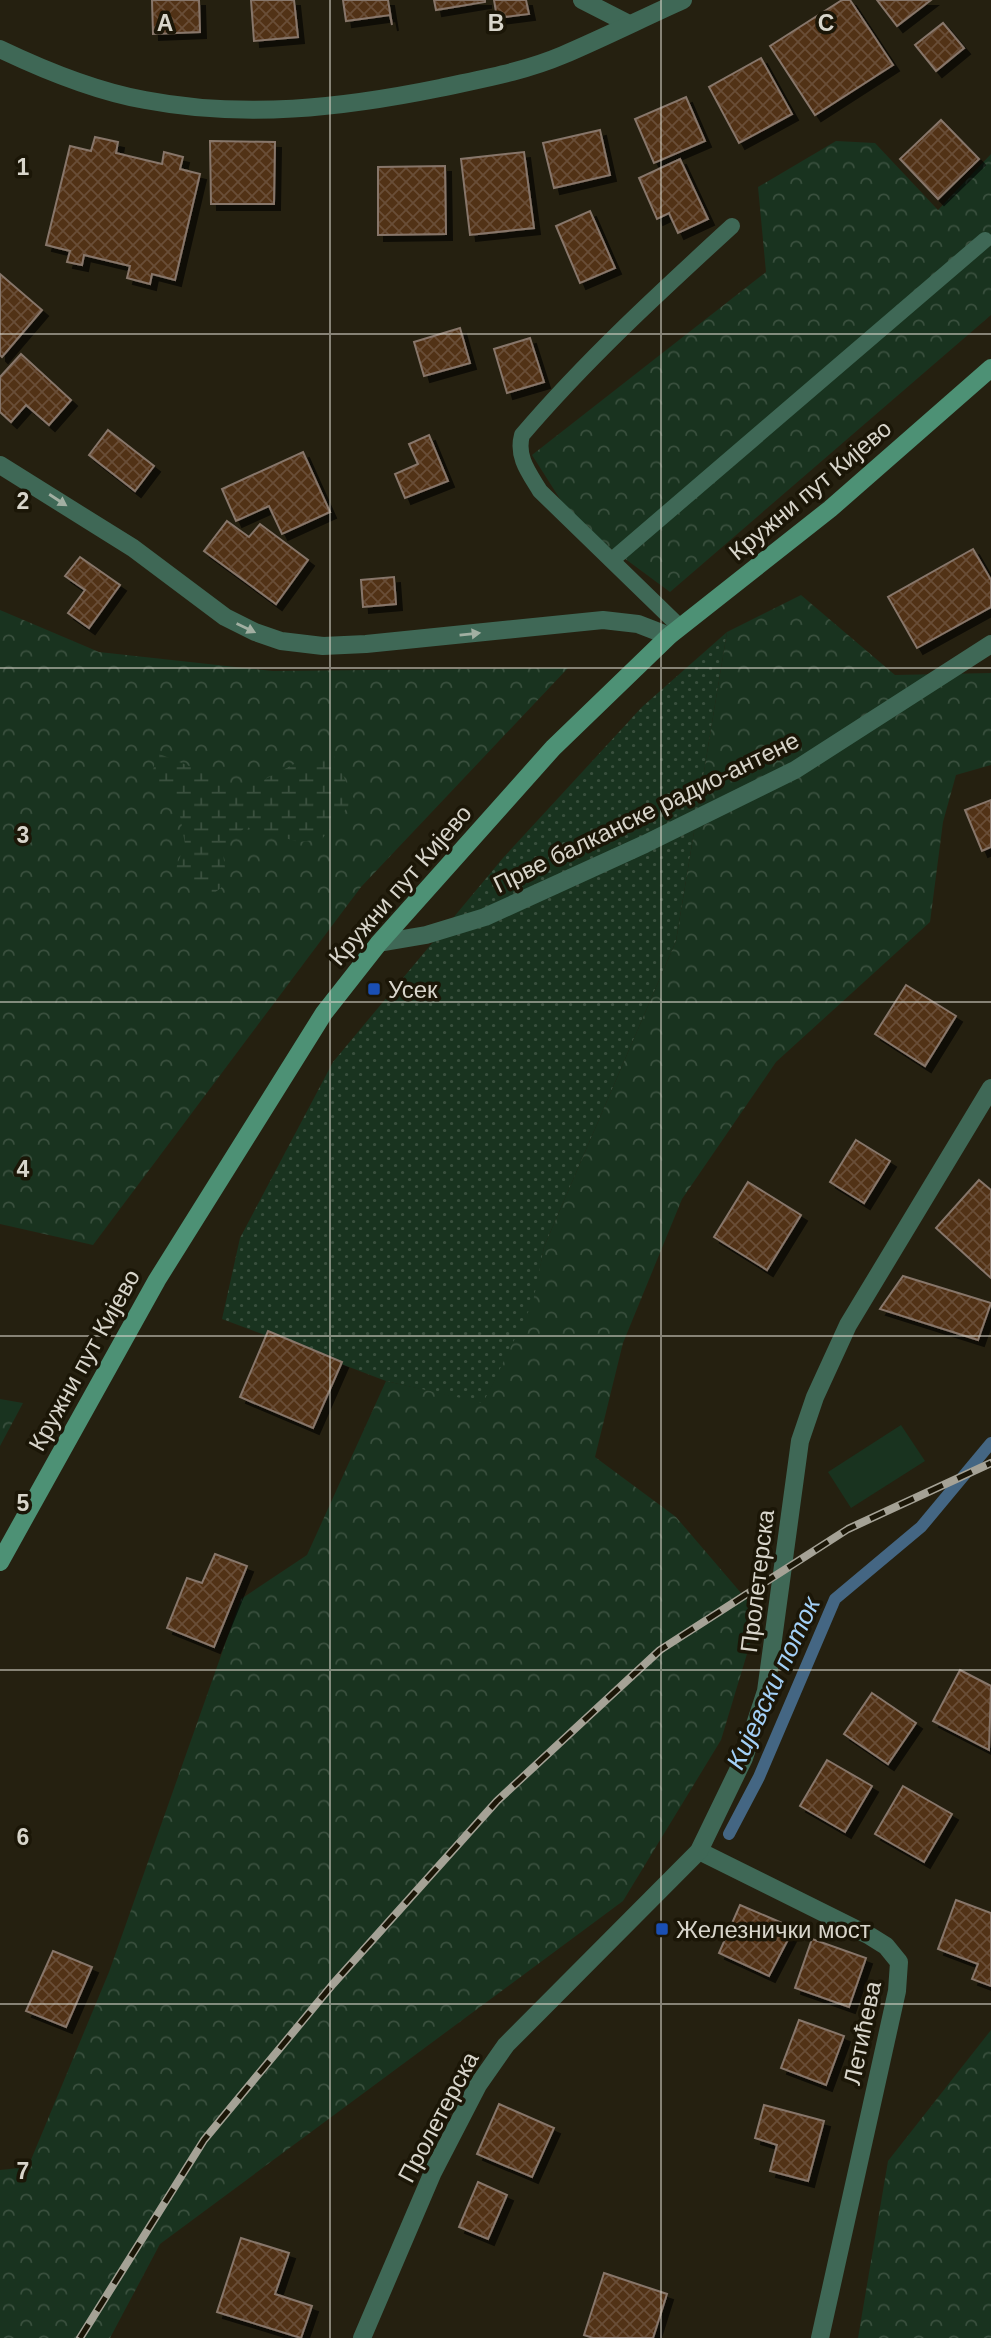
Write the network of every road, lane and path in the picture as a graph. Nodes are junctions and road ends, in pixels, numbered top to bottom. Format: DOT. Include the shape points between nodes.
graph roads {
  1 [pos="582,0"];
  2 [pos="683,0"];
  3 [pos="629,24"];
  4 [pos="0,49"];
  5 [pos="732,226"];
  6 [pos="985,240"];
  7 [pos="991,368"];
  8 [pos="0,465"];
  9 [pos="612,560"];
  10 [pos="674,631"];
  11 [pos="991,644"];
  12 [pos="379,943"];
  13 [pos="991,1088"];
  14 [pos="0,1562"];
  15 [pos="699,1851"];
  16 [pos="362,2338"];
  17 [pos="820,2338"];
  1 -- 3 [label="street"];
  2 -- 3 [label="street"];
  3 -- 4 [label="street" via="561,56 504,74 372,100 265,111 143,100 78,82"];
  5 -- 9 [label="lane" via="574,377 522,435 523,463 540,491"];
  6 -- 9 [label="lane"];
  7 -- 10 [label="main road, Кружни пут Кијево" via="830,509"];
  8 -- 10 [label="street, one-way" via="133,548 225,617 281,641 323,646 366,644 603,620"];
  9 -- 10 [label="lane"];
  10 -- 12 [label="main road, Кружни пут Кијево" via="553,748"];
  11 -- 12 [label="street, Прве балканске радио-антене" via="795,770 645,844 485,917"];
  12 -- 14 [label="main road, Кружни пут Кијево" via="324,1013 157,1280"];
  13 -- 15 [label="street, Пролетерска" via="848,1325 815,1397 800,1441 766,1691 744,1758"];
  15 -- 16 [label="street, Пролетерска" via="506,2045 478,2085 433,2172"];
  15 -- 17 [label="street, Летићева" via="870,1936 899,1962 897,1991"];
}
